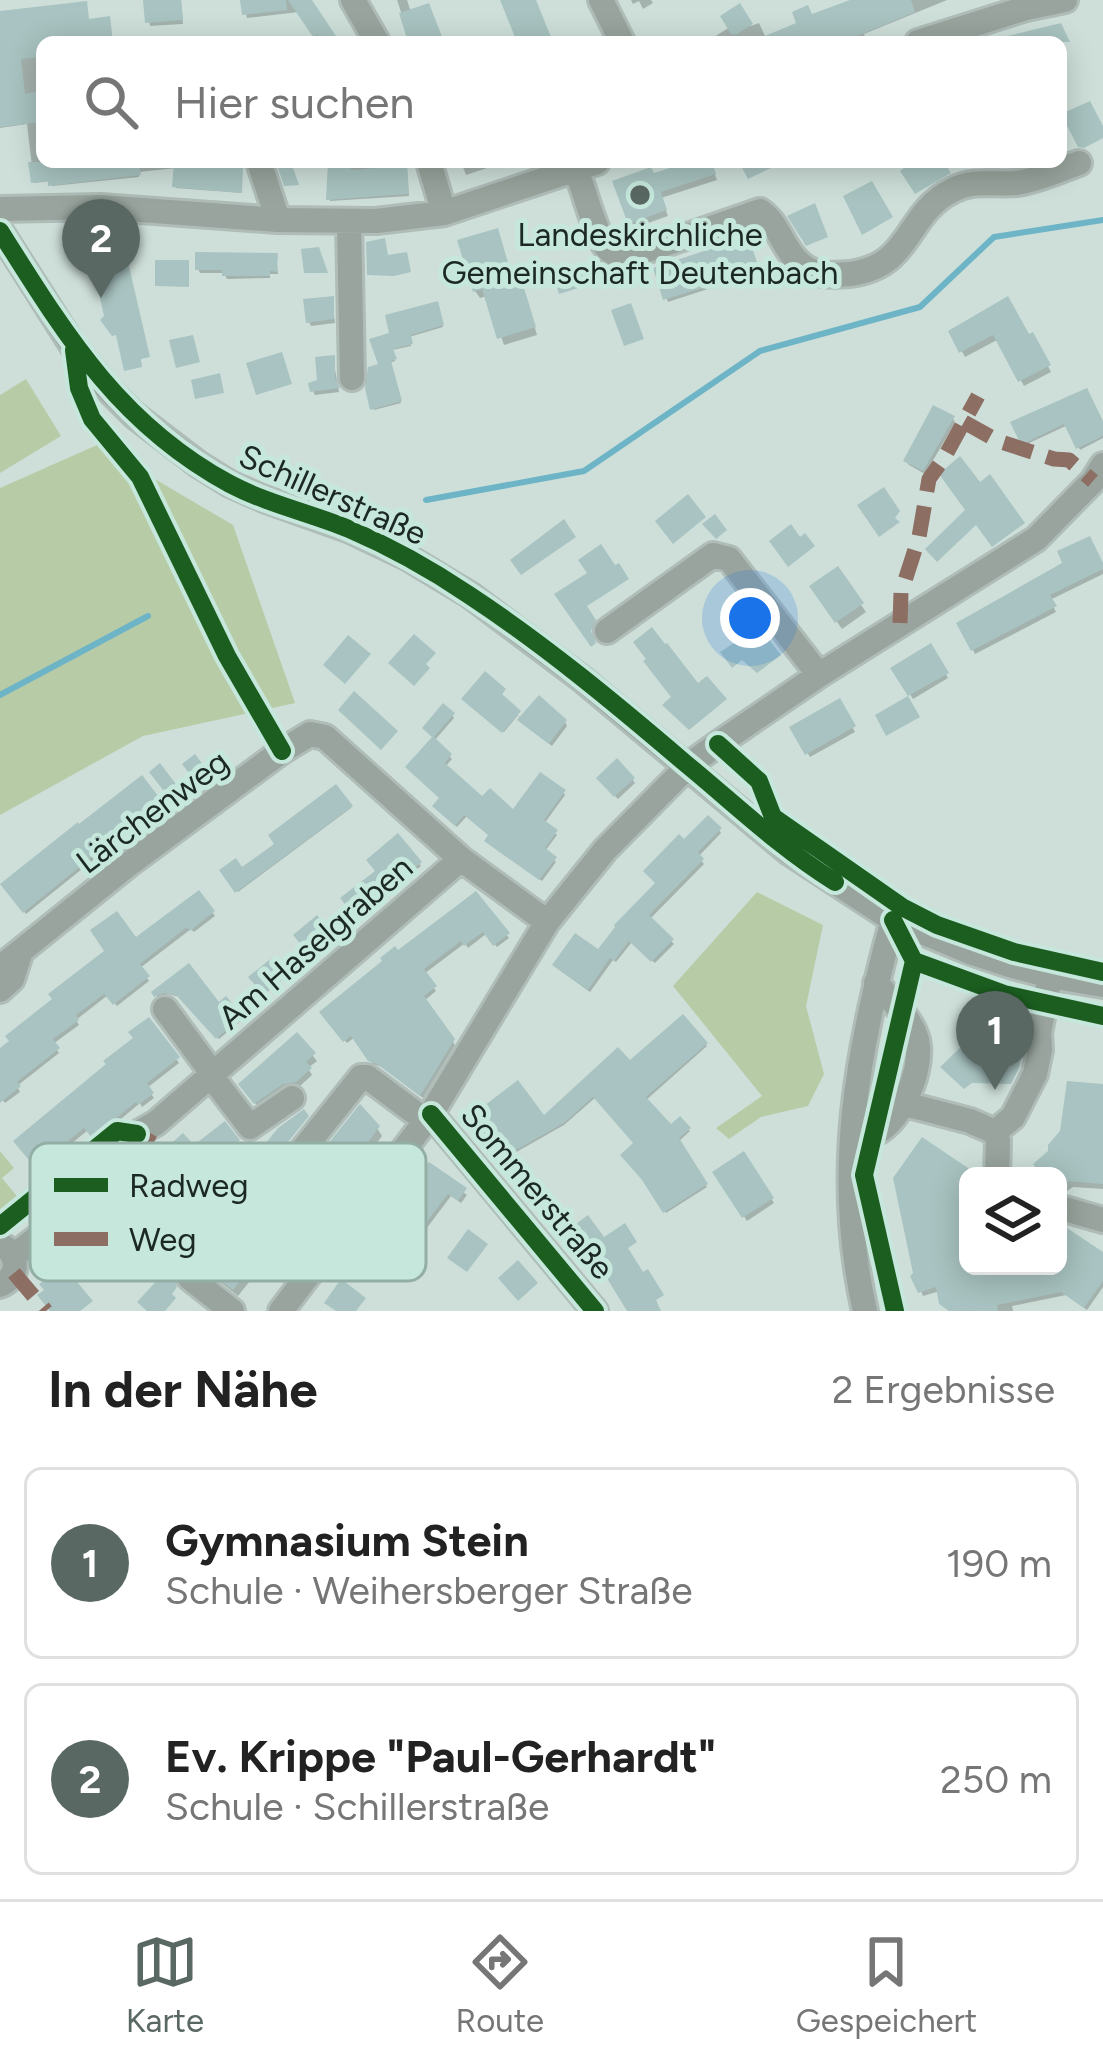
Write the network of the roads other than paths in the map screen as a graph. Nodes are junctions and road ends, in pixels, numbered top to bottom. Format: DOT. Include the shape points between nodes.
graph roads {
  1 [pos="353,0"];
  2 [pos="601,0"];
  3 [pos="1065,0"];
  4 [pos="1024,4"];
  5 [pos="374,36"];
  6 [pos="619,36"];
  7 [pos="935,36"];
  8 [pos="1078,163"];
  9 [pos="1067,167"];
  10 [pos="262,168"];
  11 [pos="431,168"];
  12 [pos="581,168"];
  13 [pos="587,168"];
  14 [pos="1063,168"];
  15 [pos="0,209"];
  16 [pos="444,213"];
  17 [pos="278,220"];
  18 [pos="349,222"];
  19 [pos="0,231"];
  20 [pos="352,378"];
  21 [pos="1100,481"];
  22 [pos="607,631"];
  23 [pos="818,675"];
  24 [pos="689,765"];
  25 [pos="460,860"];
  26 [pos="893,920"];
  27 [pos="547,922"];
  28 [pos="1050,976"];
  29 [pos="876,983"];
  30 [pos="1103,985"];
  31 [pos="0,990"];
  32 [pos="165,1010"];
  33 [pos="212,1075"];
  34 [pos="292,1098"];
  35 [pos="905,1105"];
  36 [pos="428,1117"];
  37 [pos="995,1132"];
  38 [pos="852,1137"];
  39 [pos="122,1143"];
  40 [pos="308,1143"];
  41 [pos="408,1143"];
  42 [pos="998,1167"];
  43 [pos="1067,1210"];
  44 [pos="1103,1220"];
  45 [pos="7,1250"];
  46 [pos="194,1281"];
  47 [pos="304,1281"];
  48 [pos="0,1285"];
  49 [pos="232,1311"];
  50 [pos="281,1311"];
  51 [pos="595,1311"];
  52 [pos="865,1311"];
  1 -- 5 [label="street"];
  2 -- 6 [label="street"];
  3 -- 4 [label="street"];
  4 -- 7 [label="street"];
  8 -- 9 [label="street"];
  10 -- 17 [label="street"];
  11 -- 16 [label="street"];
  12 -- 16 [label="street"];
  13 -- 14 [label="street" via="602,241 613,253 636,254 760,211 801,265 831,275 891,259 948,192"];
  15 -- 17 [label="street"];
  16 -- 18 [label="street"];
  17 -- 18 [label="street"];
  18 -- 20 [label="street"];
  19 -- 24 [label="street, Schillerstraße" via="74,346 163,439 230,484 348,529 470,595"];
  21 -- 23 [label="street" via="1036,539"];
  22 -- 23 [label="street" via="713,555 729,559"];
  23 -- 24 [label="street"];
  24 -- 26 [label="street, Schillerstraße" via="789,852"];
  24 -- 27 [label="street"];
  25 -- 27 [label="street, Lärchenweg"];
  25 -- 31 [label="street, Lärchenweg" via="325,737 310,734 14,957 12,979"];
  25 -- 33 [label="street, Am Haselgraben"];
  26 -- 28 [label="street, Schillerstraße"];
  26 -- 29 [label="street"];
  27 -- 36 [label="street"];
  28 -- 30 [label="street, Schillerstraße"];
  28 -- 37 [label="street" via="1035,1074 1013,1118"];
  29 -- 35 [label="street" via="919,1045"];
  29 -- 38 [label="street"];
  32 -- 33 [label="street, Am Haselgraben"];
  33 -- 34 [label="street" via="250,1127"];
  33 -- 39 [label="street, Am Haselgraben"];
  35 -- 37 [label="street"];
  35 -- 38 [label="street" via="874,1134"];
  36 -- 40 [label="street, Sommerstraße" via="361,1077"];
  36 -- 41 [label="street"];
  36 -- 51 [label="street, Sommerstraße"];
  37 -- 42 [label="street"];
  38 -- 52 [label="street" via="851,1238"];
  43 -- 44 [label="street"];
  45 -- 48 [label="street" via="14,1273"];
  46 -- 49 [label="street"];
  47 -- 50 [label="street"];
}
